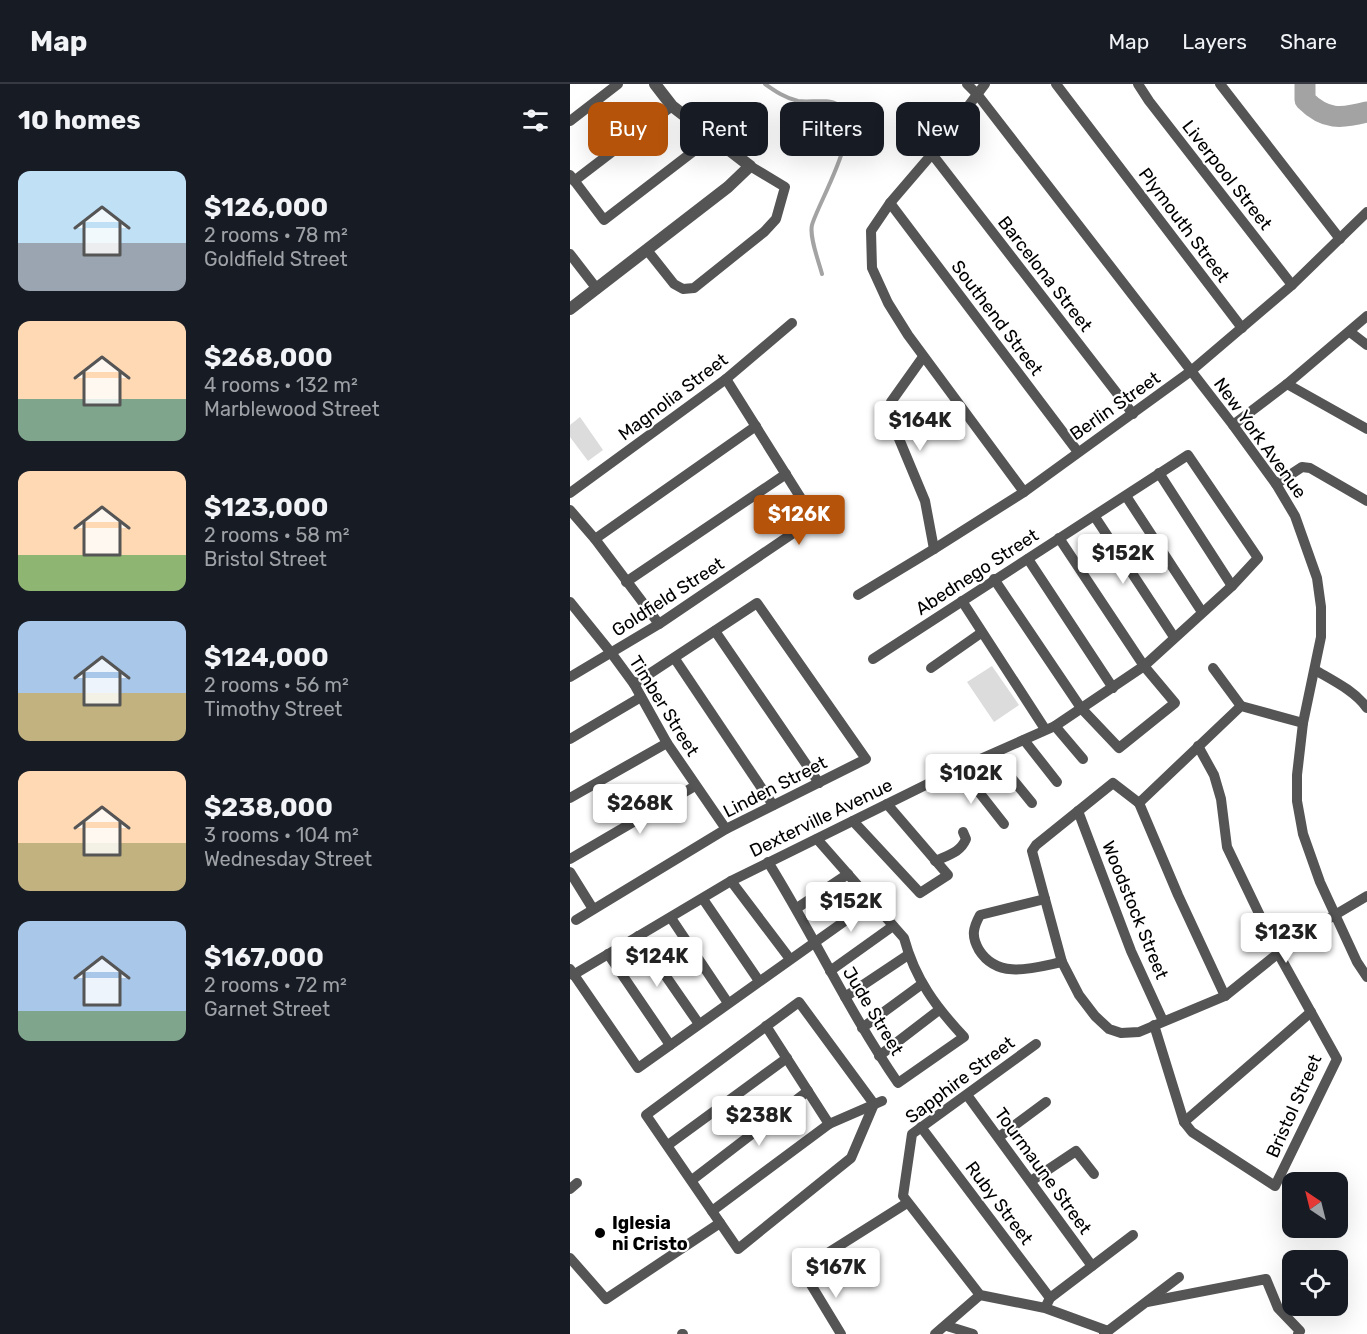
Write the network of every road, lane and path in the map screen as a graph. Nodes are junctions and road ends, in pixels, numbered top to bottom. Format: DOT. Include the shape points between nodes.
graph roads {
  1 [pos="618,84"];
  2 [pos="655,84"];
  3 [pos="966,84"];
  4 [pos="985,84"];
  5 [pos="1056,84"];
  6 [pos="1138,84"];
  7 [pos="1220,84"];
  8 [pos="977,94"];
  9 [pos="971,102"];
  10 [pos="672,106"];
  11 [pos="680,112"];
  12 [pos="570,122"];
  13 [pos="687,156"];
  14 [pos="737,156"];
  15 [pos="930,156"];
  16 [pos="934,156"];
  17 [pos="750,166"];
  18 [pos="572,178"];
  19 [pos="890,202"];
  20 [pos="1367,212"];
  21 [pos="1340,239"];
  22 [pos="647,250"];
  23 [pos="570,255"];
  24 [pos="1292,285"];
  25 [pos="597,289"];
  26 [pos="570,309"];
  27 [pos="1367,316"];
  28 [pos="792,323"];
  29 [pos="1242,328"];
  30 [pos="1350,332"];
  31 [pos="1367,345"];
  32 [pos="923,357"];
  33 [pos="1191,371"];
  34 [pos="726,379"];
  35 [pos="1287,384"];
  36 [pos="1132,414"];
  37 [pos="1233,425"];
  38 [pos="756,426"];
  39 [pos="1367,429"];
  40 [pos="1078,452"];
  41 [pos="1159,473"];
  42 [pos="786,474"];
  43 [pos="1276,484"];
  44 [pos="1024,492"];
  45 [pos="570,493"];
  46 [pos="1126,496"];
  47 [pos="1367,501"];
  48 [pos="570,510"];
  49 [pos="1095,517"];
  50 [pos="1059,538"];
  51 [pos="595,539"];
  52 [pos="934,549"];
  53 [pos="1258,558"];
  54 [pos="1028,559"];
  55 [pos="994,579"];
  56 [pos="626,582"];
  57 [pos="1232,586"];
  58 [pos="858,595"];
  59 [pos="962,601"];
  60 [pos="572,607"];
  61 [pos="1202,612"];
  62 [pos="659,624"];
  63 [pos="715,631"];
  64 [pos="981,633"];
  65 [pos="1174,637"];
  66 [pos="612,654"];
  67 [pos="675,658"];
  68 [pos="873,659"];
  69 [pos="1144,666"];
  70 [pos="931,668"];
  71 [pos="1214,668"];
  72 [pos="1315,670"];
  73 [pos="570,677"];
  74 [pos="634,684"];
  75 [pos="1113,688"];
  76 [pos="640,697"];
  77 [pos="1241,706"];
  78 [pos="1081,708"];
  79 [pos="1367,708"];
  80 [pos="1303,723"];
  81 [pos="1050,728"];
  82 [pos="570,739"];
  83 [pos="1024,740"];
  84 [pos="667,743"];
  85 [pos="1198,746"];
  86 [pos="993,755"];
  87 [pos="1083,759"];
  88 [pos="960,768"];
  89 [pos="1057,782"];
  90 [pos="819,783"];
  91 [pos="695,786"];
  92 [pos="570,798"];
  93 [pos="1032,803"];
  94 [pos="1139,803"];
  95 [pos="887,804"];
  96 [pos="773,805"];
  97 [pos="1078,811"];
  98 [pos="853,821"];
  99 [pos="1004,824"];
  100 [pos="726,830"];
  101 [pos="963,832"];
  102 [pos="817,839"];
  103 [pos="570,859"];
  104 [pos="935,861"];
  105 [pos="768,862"];
  106 [pos="570,872"];
  107 [pos="848,874"];
  108 [pos="731,880"];
  109 [pos="1367,896"];
  110 [pos="703,899"];
  111 [pos="1045,899"];
  112 [pos="873,901"];
  113 [pos="797,908"];
  114 [pos="593,909"];
  115 [pos="1334,914"];
  116 [pos="671,918"];
  117 [pos="576,920"];
  118 [pos="893,926"];
  119 [pos="638,936"];
  120 [pos="813,943"];
  121 [pos="1278,953"];
  122 [pos="608,954"];
  123 [pos="908,955"];
  124 [pos="790,959"];
  125 [pos="1062,962"];
  126 [pos="830,971"];
  127 [pos="572,972"];
  128 [pos="1367,977"];
  129 [pos="759,981"];
  130 [pos="922,984"];
  131 [pos="1225,996"];
  132 [pos="845,998"];
  133 [pos="728,1003"];
  134 [pos="939,1010"];
  135 [pos="1311,1012"];
  136 [pos="1159,1023"];
  137 [pos="699,1024"];
  138 [pos="766,1026"];
  139 [pos="862,1028"];
  140 [pos="1036,1044"];
  141 [pos="670,1045"];
  142 [pos="879,1056"];
  143 [pos="787,1058"];
  144 [pos="808,1091"];
  145 [pos="967,1095"];
  146 [pos="1046,1102"];
  147 [pos="878,1103"];
  148 [pos="1184,1122"];
  149 [pos="829,1124"];
  150 [pos="921,1127"];
  151 [pos="999,1137"];
  152 [pos="668,1145"];
  153 [pos="1094,1174"];
  154 [pos="692,1180"];
  155 [pos="1031,1181"];
  156 [pos="907,1203"];
  157 [pos="712,1211"];
  158 [pos="720,1223"];
  159 [pos="1133,1234"];
  160 [pos="570,1257"];
  161 [pos="1092,1266"];
  162 [pos="1179,1277"];
  163 [pos="980,1295"];
  164 [pos="1147,1302"];
  165 [pos="1047,1303"];
  166 [pos="947,1326"];
  167 [pos="1106,1332"];
  168 [pos="1299,1332"];
  169 [pos="841,1334"];
  170 [pos="935,1334"];
  171 [pos="973,1334"];
  1 -- 12 [label="street"];
  2 -- 10 [label="street"];
  3 -- 8 [label="street, New York Avenue"];
  4 -- 8 [label="street"];
  5 -- 29 [label="street, Plymouth Street"];
  6 -- 24 [label="street, Liverpool Street"];
  7 -- 21 [label="street"];
  8 -- 9 [label="street"];
  8 -- 33 [label="street, New York Avenue"];
  10 -- 11 [label="street"];
  10 -- 18 [label="street"];
  13 -- 18 [label="street" via="604,220"];
  14 -- 17 [label="street"];
  15 -- 19 [label="street"];
  16 -- 36 [label="street, Barcelona Street"];
  17 -- 22 [label="street"];
  17 -- 22 [label="street" via="785,187 776,219 764,232 694,288 683,289 674,284"];
  19 -- 32 [label="street" via="871,231 872,268 888,303"];
  19 -- 40 [label="street, Southend Street"];
  20 -- 21 [label="street, Berlin Street"];
  21 -- 24 [label="street, Berlin Street"];
  22 -- 25 [label="street"];
  23 -- 25 [label="street"];
  24 -- 29 [label="street, Berlin Street"];
  25 -- 26 [label="street"];
  27 -- 30 [label="street"];
  28 -- 34 [label="street, Magnolia Street"];
  29 -- 33 [label="street, Berlin Street"];
  30 -- 31 [label="street"];
  30 -- 35 [label="street"];
  32 -- 44 [label="street"];
  32 -- 52 [label="street" via="891,402 892,422 925,501"];
  33 -- 36 [label="street, Berlin Street"];
  33 -- 37 [label="street, New York Avenue"];
  34 -- 38 [label="street, Goldfield Street"];
  34 -- 45 [label="street, Magnolia Street"];
  35 -- 37 [label="street"];
  35 -- 39 [label="street"];
  36 -- 40 [label="street, Berlin Street"];
  37 -- 43 [label="street, New York Avenue"];
  38 -- 42 [label="street, Goldfield Street"];
  38 -- 51 [label="street"];
  40 -- 44 [label="street, Berlin Street"];
  41 -- 46 [label="street, Abednego Street"];
  41 -- 53 [label="street, Abednego Street" via="1188,455"];
  41 -- 57 [label="street"];
  42 -- 56 [label="street"];
  42 -- 62 [label="street, Goldfield Street" via="814,519"];
  43 -- 47 [label="street" via="1302,467 1310,468"];
  43 -- 72 [label="street, New York Avenue" via="1295,516 1317,578 1321,638"];
  44 -- 52 [label="street, Berlin Street"];
  46 -- 49 [label="street, Abednego Street"];
  46 -- 61 [label="street"];
  48 -- 51 [label="street"];
  49 -- 50 [label="street, Abednego Street"];
  49 -- 65 [label="street"];
  50 -- 54 [label="street, Abednego Street"];
  50 -- 69 [label="street"];
  51 -- 56 [label="street"];
  52 -- 58 [label="street, Berlin Street"];
  53 -- 57 [label="street, Dexterville Avenue"];
  54 -- 55 [label="street, Abednego Street"];
  54 -- 75 [label="street"];
  55 -- 59 [label="street, Abednego Street"];
  55 -- 78 [label="street"];
  56 -- 62 [label="street"];
  57 -- 61 [label="street, Dexterville Avenue"];
  59 -- 64 [label="street"];
  59 -- 68 [label="street, Abednego Street"];
  60 -- 66 [label="street, Timber Street"];
  61 -- 65 [label="street, Dexterville Avenue"];
  62 -- 66 [label="street, Goldfield Street"];
  63 -- 67 [label="street"];
  63 -- 90 [label="street"];
  63 -- 90 [label="street, Linden Street" via="757,603 866,759"];
  64 -- 70 [label="street"];
  64 -- 81 [label="street"];
  65 -- 69 [label="street, Dexterville Avenue"];
  66 -- 73 [label="street, Goldfield Street"];
  66 -- 74 [label="street, Timber Street"];
  67 -- 74 [label="street"];
  67 -- 96 [label="street"];
  69 -- 75 [label="street, Dexterville Avenue"];
  69 -- 78 [label="street" via="1174,703 1119,748"];
  71 -- 77 [label="street"];
  72 -- 79 [label="street"];
  72 -- 80 [label="street, New York Avenue"];
  74 -- 76 [label="street, Timber Street"];
  75 -- 78 [label="street, Dexterville Avenue"];
  76 -- 82 [label="street"];
  76 -- 84 [label="street, Timber Street"];
  77 -- 80 [label="street"];
  77 -- 85 [label="street"];
  78 -- 81 [label="street, Dexterville Avenue"];
  80 -- 115 [label="street, New York Avenue" via="1297,801 1303,834"];
  81 -- 83 [label="street, Dexterville Avenue"];
  81 -- 87 [label="street"];
  83 -- 86 [label="street, Dexterville Avenue"];
  83 -- 89 [label="street"];
  84 -- 91 [label="street, Timber Street"];
  84 -- 92 [label="street"];
  85 -- 94 [label="street"];
  85 -- 121 [label="street, Bristol Street" via="1214,775 1221,799 1227,847"];
  86 -- 88 [label="street, Dexterville Avenue"];
  86 -- 93 [label="street"];
  88 -- 95 [label="street, Dexterville Avenue"];
  88 -- 99 [label="street"];
  90 -- 96 [label="street, Linden Street"];
  91 -- 100 [label="street, Timber Street"];
  91 -- 103 [label="street"];
  94 -- 97 [label="street" via="1113,783"];
  94 -- 131 [label="street"];
  95 -- 98 [label="street, Dexterville Avenue"];
  95 -- 104 [label="street"];
  96 -- 100 [label="street, Linden Street"];
  97 -- 111 [label="street" via="1032,851"];
  97 -- 136 [label="street, Woodstock Street"];
  98 -- 102 [label="street, Dexterville Avenue"];
  98 -- 104 [label="street" via="920,894 948,875"];
  100 -- 114 [label="street, Linden Street"];
  101 -- 104 [label="street" via="963,846"];
  102 -- 105 [label="street, Dexterville Avenue"];
  102 -- 107 [label="street"];
  105 -- 108 [label="street, Dexterville Avenue"];
  105 -- 113 [label="street, Jude Street"];
  106 -- 114 [label="street"];
  107 -- 112 [label="street"];
  107 -- 113 [label="street"];
  108 -- 110 [label="street, Dexterville Avenue"];
  108 -- 124 [label="street"];
  109 -- 115 [label="street"];
  110 -- 116 [label="street, Dexterville Avenue"];
  110 -- 129 [label="street"];
  111 -- 125 [label="street"];
  111 -- 125 [label="street" via="980,915 973,928 975,943 985,959 1000,968 1018,970"];
  112 -- 118 [label="street"];
  112 -- 120 [label="street"];
  113 -- 120 [label="street, Jude Street"];
  114 -- 117 [label="street, Linden Street"];
  115 -- 121 [label="street"];
  115 -- 128 [label="street, New York Avenue"];
  116 -- 119 [label="street, Dexterville Avenue"];
  116 -- 133 [label="street"];
  118 -- 123 [label="street" via="904,938"];
  118 -- 126 [label="street"];
  119 -- 122 [label="street, Dexterville Avenue"];
  119 -- 137 [label="street"];
  120 -- 124 [label="street"];
  120 -- 126 [label="street, Jude Street"];
  121 -- 131 [label="street"];
  121 -- 135 [label="street, Bristol Street"];
  122 -- 127 [label="street, Dexterville Avenue"];
  122 -- 141 [label="street"];
  123 -- 130 [label="street"];
  123 -- 132 [label="street"];
  124 -- 129 [label="street"];
  125 -- 136 [label="street" via="1079,995 1110,1029 1139,1032"];
  126 -- 132 [label="street, Jude Street"];
  127 -- 141 [label="street" via="638,1068"];
  129 -- 133 [label="street"];
  130 -- 134 [label="street"];
  130 -- 139 [label="street"];
  131 -- 136 [label="street"];
  132 -- 139 [label="street, Jude Street"];
  133 -- 137 [label="street"];
  134 -- 142 [label="street"];
  134 -- 142 [label="street, Jude Street" via="964,1037 898,1083"];
  135 -- 148 [label="street"];
  135 -- 148 [label="street, Bristol Street" via="1337,1059 1275,1185 1192,1132"];
  136 -- 148 [label="street, Woodstock Street"];
  137 -- 141 [label="street"];
  138 -- 143 [label="street"];
  138 -- 147 [label="street" via="799,1002"];
  138 -- 152 [label="street" via="646,1115"];
  139 -- 142 [label="street, Jude Street"];
  140 -- 145 [label="street, Sapphire Street"];
  143 -- 144 [label="street"];
  143 -- 152 [label="street"];
  144 -- 149 [label="street"];
  144 -- 154 [label="street"];
  145 -- 150 [label="street, Sapphire Street"];
  145 -- 151 [label="street, Tourmaune Street"];
  146 -- 151 [label="street"];
  147 -- 149 [label="street"];
  147 -- 158 [label="street" via="851,1158 738,1249"];
  149 -- 157 [label="street"];
  150 -- 156 [label="street, Sapphire Street" via="912,1134 903,1187"];
  150 -- 165 [label="street, Ruby Street"];
  151 -- 155 [label="street, Tourmaune Street"];
  152 -- 154 [label="street"];
  153 -- 155 [label="street" via="1076,1151"];
  154 -- 157 [label="street"];
  155 -- 161 [label="street, Tourmaune Street"];
  156 -- 163 [label="street"];
  156 -- 169 [label="street" via="812,1263 807,1270 807,1278"];
  157 -- 158 [label="street"];
  158 -- 160 [label="street" via="606,1299"];
  159 -- 161 [label="street"];
  161 -- 165 [label="street"];
  162 -- 164 [label="street"];
  163 -- 165 [label="street"];
  163 -- 166 [label="street"];
  164 -- 167 [label="street"];
  164 -- 168 [label="street" via="1266,1279 1278,1308"];
  165 -- 167 [label="street"];
  166 -- 170 [label="street"];
  166 -- 171 [label="street"];
}
